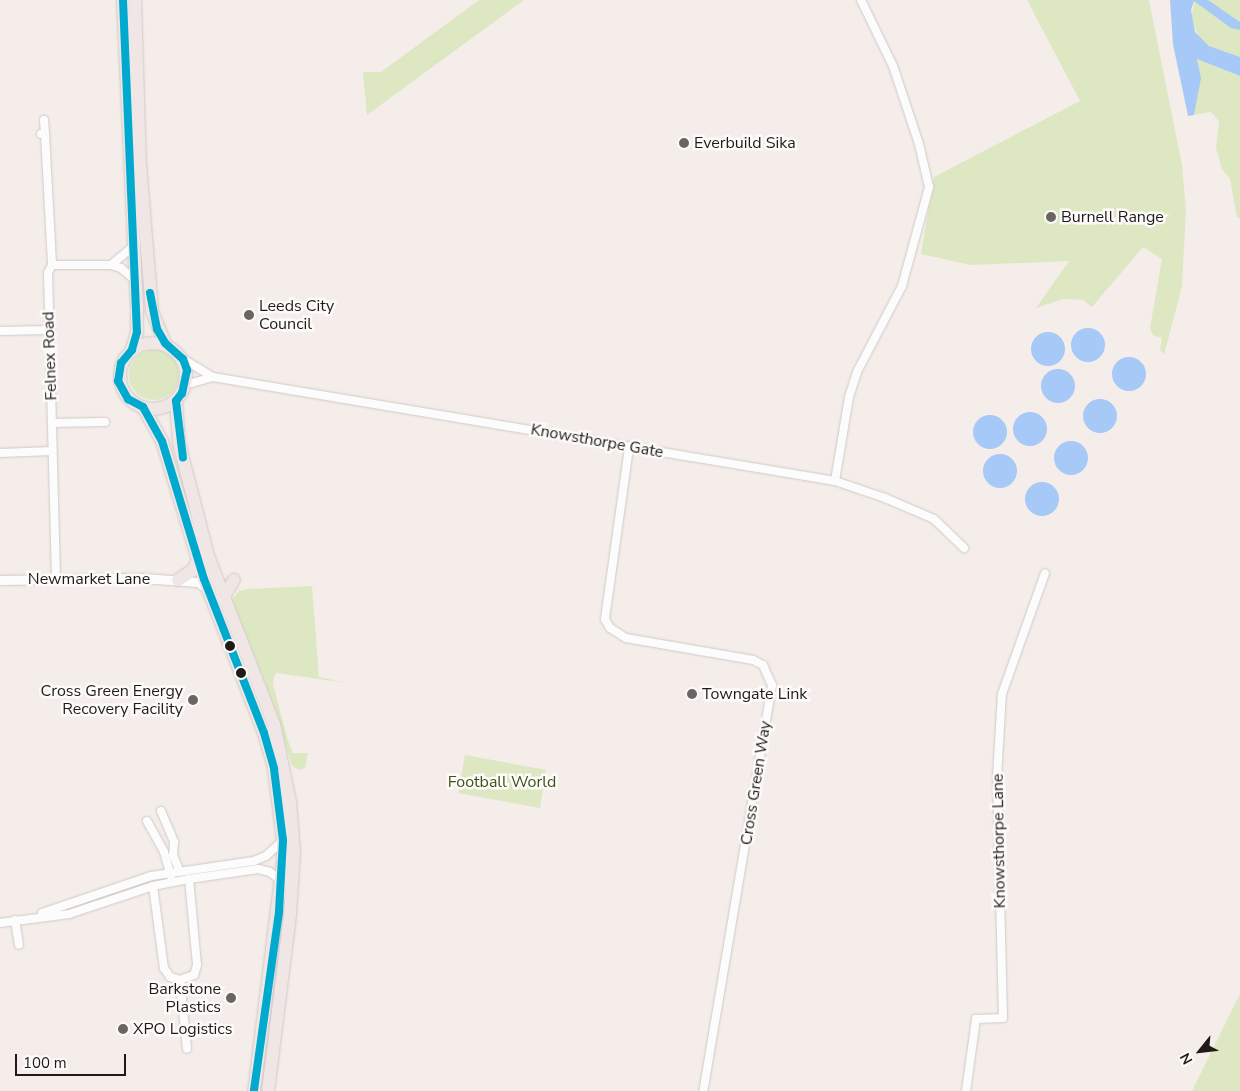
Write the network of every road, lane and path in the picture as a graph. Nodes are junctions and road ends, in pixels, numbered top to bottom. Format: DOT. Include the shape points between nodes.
graph roads {
  1 [pos="122,0"];
  2 [pos="135,0"];
  3 [pos="861,0"];
  4 [pos="44,120"];
  5 [pos="134,246"];
  6 [pos="52,265"];
  7 [pos="111,265"];
  8 [pos="135,280"];
  9 [pos="49,330"];
  10 [pos="0,331"];
  11 [pos="165,344"];
  12 [pos="132,350"];
  13 [pos="183,360"];
  14 [pos="213,377"];
  15 [pos="185,385"];
  16 [pos="176,401"];
  17 [pos="143,407"];
  18 [pos="104,422"];
  19 [pos="52,423"];
  20 [pos="628,448"];
  21 [pos="52,451"];
  22 [pos="0,453"];
  23 [pos="835,481"];
  24 [pos="964,548"];
  25 [pos="198,560"];
  26 [pos="1045,573"];
  27 [pos="56,578"];
  28 [pos="0,580"];
  29 [pos="178,580"];
  30 [pos="234,580"];
  31 [pos="208,590"];
  32 [pos="223,598"];
  33 [pos="300,774"];
  34 [pos="287,778"];
  35 [pos="161,811"];
  36 [pos="147,821"];
  37 [pos="284,840"];
  38 [pos="180,872"];
  39 [pos="164,874"];
  40 [pos="189,879"];
  41 [pos="282,881"];
  42 [pos="154,886"];
  43 [pos="63,905"];
  44 [pos="65,914"];
  45 [pos="36,916"];
  46 [pos="15,920"];
  47 [pos="0,923"];
  48 [pos="19,945"];
  49 [pos="180,980"];
  50 [pos="186,1049"];
  51 [pos="254,1091"];
  52 [pos="268,1091"];
  53 [pos="703,1091"];
  54 [pos="966,1091"];
  1 -- 5 [label="highway"];
  2 -- 11 [label="highway" via="140,164 152,311"];
  3 -- 23 [label="street" via="893,66 919,144 929,187 902,286 856,372"];
  4 -- 6 [label="street, Felnex Road"];
  5 -- 7 [label="street"];
  5 -- 8 [label="highway"];
  6 -- 7 [label="street"];
  6 -- 9 [label="street, Felnex Road" via="48,273"];
  7 -- 8 [label="street" via="121,268"];
  8 -- 12 [label="highway" via="137,332"];
  9 -- 10 [label="street"];
  9 -- 19 [label="street, Felnex Road"];
  11 -- 12 [label="highway" via="148,344"];
  11 -- 13 [label="highway"];
  12 -- 17 [label="highway" via="121,363 118,381 128,399"];
  13 -- 14 [label="street, Knowsthorpe Gate"];
  13 -- 15 [label="highway" via="188,370"];
  14 -- 15 [label="street, Knowsthorpe Gate"];
  14 -- 20 [label="street, Knowsthorpe Gate"];
  15 -- 16 [label="highway"];
  16 -- 17 [label="highway" via="166,406"];
  16 -- 32 [label="highway" via="175,415 189,488"];
  17 -- 25 [label="highway" via="162,441"];
  18 -- 19 [label="street"];
  19 -- 21 [label="street, Felnex Road"];
  20 -- 23 [label="street, Knowsthorpe Gate"];
  20 -- 53 [label="street, Cross Green Way" via="605,619 610,628 626,638 753,660 763,665 772,685"];
  21 -- 22 [label="street"];
  21 -- 27 [label="street, Felnex Road"];
  23 -- 24 [label="street, Knowsthorpe Gate" via="934,519"];
  25 -- 29 [label="highway" via="193,570"];
  25 -- 31 [label="highway"];
  26 -- 54 [label="street, Knowsthorpe Lane" via="1002,694 997,778 1003,1018 976,1020"];
  27 -- 28 [label="street, Newmarket Lane"];
  27 -- 29 [label="street, Newmarket Lane"];
  29 -- 31 [label="street, Newmarket Lane" via="198,582"];
  30 -- 32 [label="highway"];
  31 -- 37 [label="highway" via="264,733 274,768"];
  32 -- 34 [label="highway" via="274,724"];
  33 -- 34 [label="highway"];
  34 -- 52 [label="highway" via="294,852 291,906"];
  35 -- 38 [label="street" via="174,842 173,855"];
  36 -- 39 [label="street" via="164,852"];
  37 -- 38 [label="street" via="266,856 254,861"];
  37 -- 41 [label="highway"];
  38 -- 39 [label="street"];
  39 -- 40 [label="street"];
  39 -- 42 [label="street"];
  39 -- 43 [label="street"];
  40 -- 41 [label="street" via="258,869 270,872"];
  40 -- 42 [label="street"];
  40 -- 49 [label="street" via="197,965 194,975"];
  41 -- 51 [label="highway"];
  42 -- 44 [label="street"];
  42 -- 49 [label="street" via="164,968 170,977"];
  43 -- 44 [label="street"];
  43 -- 45 [label="street"];
  44 -- 45 [label="street"];
  45 -- 46 [label="street"];
  46 -- 47 [label="street"];
  46 -- 48 [label="street"];
  49 -- 50 [label="street"];
}
